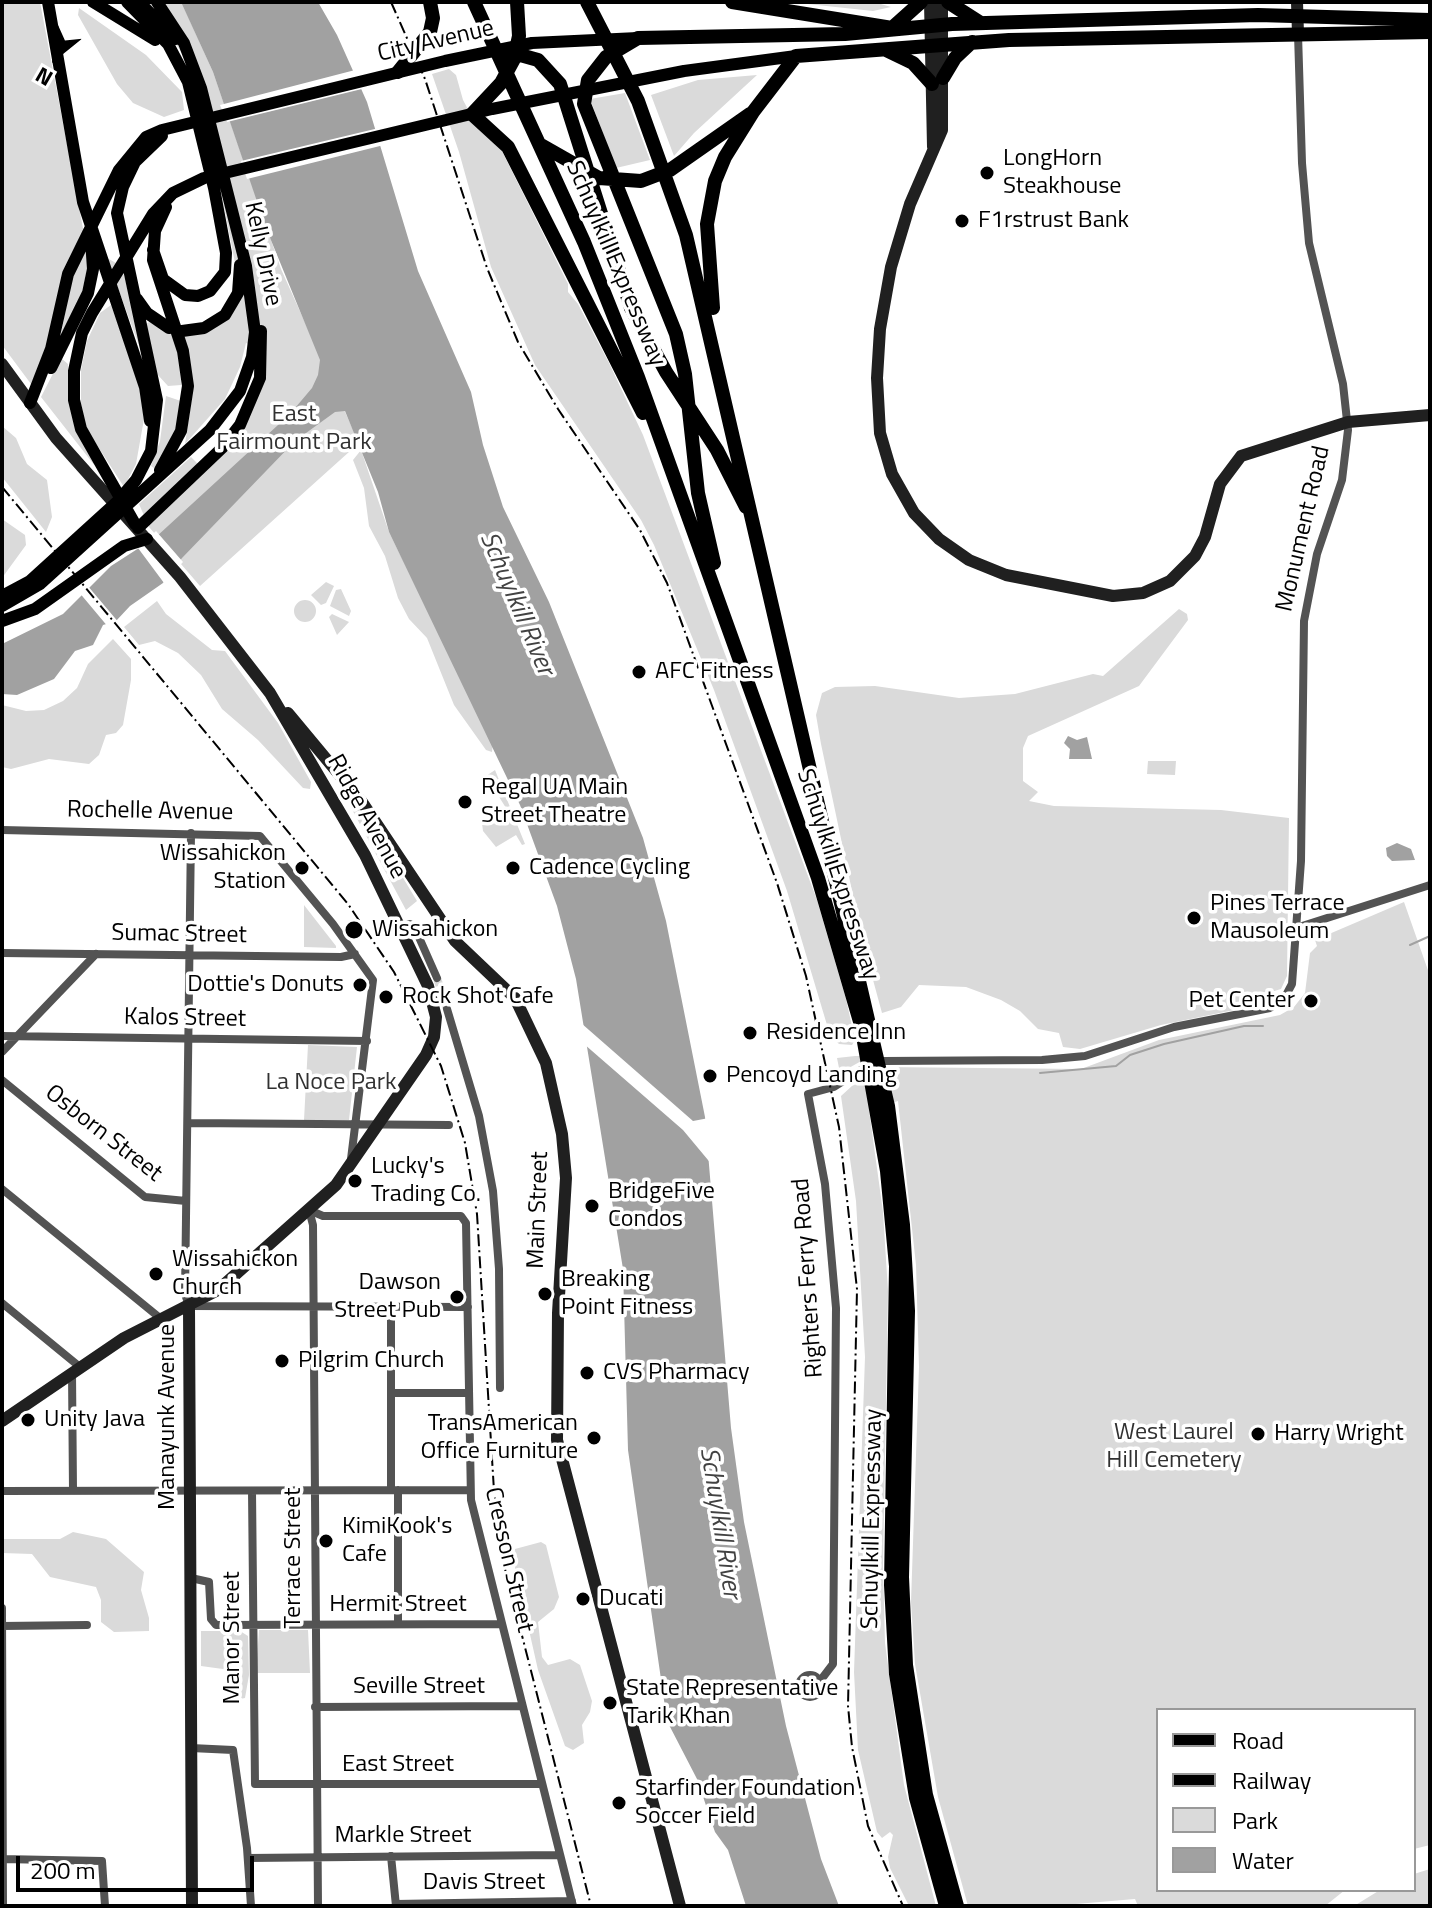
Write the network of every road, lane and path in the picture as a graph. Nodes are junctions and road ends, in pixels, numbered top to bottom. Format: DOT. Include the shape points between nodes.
graph roads {
  1 [pos="46,2"];
  2 [pos="93,2"];
  3 [pos="127,2"];
  4 [pos="139,2"];
  5 [pos="157,2"];
  6 [pos="430,2"];
  7 [pos="517,2"];
  8 [pos="732,2"];
  9 [pos="921,2"];
  10 [pos="930,2"];
  11 [pos="945,2"];
  12 [pos="1279,2"];
  13 [pos="588,4"];
  14 [pos="477,8"];
  15 [pos="1297,9"];
  16 [pos="1258,15"];
  17 [pos="1430,20"];
  18 [pos="983,23"];
  19 [pos="936,25"];
  20 [pos="892,28"];
  21 [pos="1430,32"];
  22 [pos="1298,34"];
  23 [pos="638,38"];
  24 [pos="972,42"];
  25 [pos="936,45"];
  26 [pos="882,49"];
  27 [pos="496,51"];
  28 [pos="796,56"];
  29 [pos="193,65"];
  30 [pos="398,72"];
  31 [pos="937,81"];
  32 [pos="191,93"];
  33 [pos="490,102"];
  34 [pos="753,112"];
  35 [pos="472,114"];
  36 [pos="180,126"];
  37 [pos="540,144"];
  38 [pos="184,187"];
  39 [pos="94,220"];
  40 [pos="238,240"];
  41 [pos="153,250"];
  42 [pos="132,289"];
  43 [pos="252,301"];
  44 [pos="170,322"];
  45 [pos="181,335"];
  46 [pos="2,364"];
  47 [pos="718,364"];
  48 [pos="30,403"];
  49 [pos="1430,415"];
  50 [pos="1348,422"];
  51 [pos="139,475"];
  52 [pos="146,488"];
  53 [pos="131,495"];
  54 [pos="684,500"];
  55 [pos="102,522"];
  56 [pos="136,526"];
  57 [pos="756,529"];
  58 [pos="147,539"];
  59 [pos="2,596"];
  60 [pos="2,606"];
  61 [pos="2,621"];
  62 [pos="732,637"];
  63 [pos="270,693"];
  64 [pos="2,830"];
  65 [pos="191,833"];
  66 [pos="1430,885"];
  67 [pos="399,927"];
  68 [pos="1299,927"];
  69 [pos="2,953"];
  70 [pos="96,954"];
  71 [pos="355,954"];
  72 [pos="190,955"];
  73 [pos="437,978"];
  74 [pos="447,1009"];
  75 [pos="866,1024"];
  76 [pos="2,1036"];
  77 [pos="17,1037"];
  78 [pos="189,1039"];
  79 [pos="367,1041"];
  80 [pos="2,1052"];
  81 [pos="2,1080"];
  82 [pos="883,1107"];
  83 [pos="188,1123"];
  84 [pos="355,1125"];
  85 [pos="379,1125"];
  86 [pos="449,1125"];
  87 [pos="350,1168"];
  88 [pos="2,1189"];
  89 [pos="186,1201"];
  90 [pos="309,1210"];
  91 [pos="2,1303"];
  92 [pos="189,1306"];
  93 [pos="313,1307"];
  94 [pos="391,1307"];
  95 [pos="468,1307"];
  96 [pos="160,1318"];
  97 [pos="76,1369"];
  98 [pos="500,1388"];
  99 [pos="391,1393"];
  100 [pos="468,1393"];
  101 [pos="2,1421"];
  102 [pos="395,1490"];
  103 [pos="470,1490"];
  104 [pos="2,1491"];
  105 [pos="73,1491"];
  106 [pos="190,1491"];
  107 [pos="252,1491"];
  108 [pos="314,1491"];
  109 [pos="191,1578"];
  110 [pos="2,1608"];
  111 [pos="398,1624"];
  112 [pos="502,1624"];
  113 [pos="87,1625"];
  114 [pos="253,1625"];
  115 [pos="314,1625"];
  116 [pos="2,1626"];
  117 [pos="820,1681"];
  118 [pos="522,1706"];
  119 [pos="315,1707"];
  120 [pos="2,1748"];
  121 [pos="191,1748"];
  122 [pos="255,1784"];
  123 [pos="542,1784"];
  124 [pos="315,1785"];
  125 [pos="559,1855"];
  126 [pos="391,1856"];
  127 [pos="315,1857"];
  128 [pos="248,1858"];
  129 [pos="3,1860"];
  130 [pos="572,1904"];
  131 [pos="396,1905"];
  132 [pos="3,1906"];
  133 [pos="105,1906"];
  134 [pos="192,1906"];
  135 [pos="251,1906"];
  136 [pos="318,1906"];
  137 [pos="680,1906"];
  138 [pos="946,1906"];
  139 [pos="957,1906"];
  1 -- 39 [label="main road"];
  2 -- 32 [label="main road" via="161,45"];
  3 -- 32 [label="main road" via="174,53"];
  4 -- 29 [label="main road"];
  5 -- 29 [label="main road, Kelly Drive"];
  6 -- 30 [label="highway" via="433,18 426,39"];
  7 -- 33 [label="highway" via="519,23 510,67"];
  8 -- 20 [label="highway"];
  9 -- 20 [label="highway"];
  10 -- 19 [label="street"];
  11 -- 18 [label="highway"];
  11 -- 19 [label="street"];
  12 -- 16 [label="highway"];
  13 -- 47 [label="highway, Schuylkill Expressway" via="657,148"];
  14 -- 37 [label="highway, Schuylkill Expressway"];
  15 -- 16 [label="highway, City Avenue"];
  15 -- 17 [label="highway, City Avenue"];
  15 -- 22 [label="street, Monument Road"];
  16 -- 18 [label="highway, City Avenue"];
  18 -- 19 [label="highway, City Avenue"];
  19 -- 20 [label="highway, City Avenue"];
  19 -- 25 [label="street"];
  20 -- 23 [label="highway, City Avenue" via="845,34"];
  21 -- 22 [label="highway"];
  22 -- 24 [label="highway"];
  22 -- 50 [label="street, Monument Road" via="1307,231"];
  23 -- 27 [label="main road, City Avenue" via="545,42"];
  23 -- 62 [label="highway" via="598,64 588,80 584,104 679,344 698,493"];
  24 -- 25 [label="highway"];
  24 -- 31 [label="highway"];
  25 -- 26 [label="highway"];
  25 -- 31 [label="street"];
  26 -- 28 [label="highway"];
  26 -- 31 [label="highway"];
  27 -- 30 [label="main road, City Avenue"];
  27 -- 57 [label="highway" via="538,60 560,84 631,308 717,450"];
  28 -- 33 [label="main road"];
  28 -- 34 [label="highway"];
  29 -- 40 [label="main road, Kelly Drive"];
  30 -- 36 [label="main road, City Avenue"];
  31 -- 50 [label="street" via="933,147 888,278 878,355 878,418 885,456 902,495 922,522 956,552 1020,579 1113,596 1143,593 1170,581 1195,556 1220,484 1241,456"];
  32 -- 41 [label="main road" via="214,188 225,272 210,291 185,295 163,279"];
  33 -- 35 [label="highway"];
  34 -- 37 [label="highway" via="670,170 641,181 611,181 580,170"];
  34 -- 47 [label="highway" via="720,167 708,210"];
  35 -- 38 [label="main road"];
  35 -- 54 [label="highway" via="508,147"];
  36 -- 39 [label="main road" via="154,132 131,151"];
  36 -- 42 [label="main road" via="144,150 120,196 118,225"];
  37 -- 54 [label="highway, Schuylkill Expressway" via="615,316"];
  38 -- 41 [label="main road" via="159,220"];
  38 -- 56 [label="main road" via="160,206 134,245 79,345 74,400 85,440"];
  39 -- 48 [label="main road" via="68,274 51,349"];
  39 -- 48 [label="main road" via="88,293"];
  39 -- 51 [label="main road" via="148,400 149,437"];
  40 -- 43 [label="main road, Kelly Drive"];
  40 -- 45 [label="main road" via="240,283 230,308 211,325"];
  41 -- 44 [label="main road"];
  42 -- 44 [label="main road" via="147,313"];
  42 -- 51 [label="main road" via="157,411 154,443"];
  43 -- 52 [label="main road, Kelly Drive" via="254,344 240,391 210,430"];
  43 -- 56 [label="main road" via="262,357 246,416 222,448"];
  44 -- 45 [label="main road"];
  45 -- 52 [label="main road" via="188,374 185,420 172,451"];
  46 -- 48 [label="street, Ridge Avenue"];
  47 -- 57 [label="highway, Schuylkill Expressway"];
  48 -- 56 [label="street, Ridge Avenue"];
  49 -- 50 [label="street"];
  50 -- 68 [label="street, Monument Road" via="1342,480 1317,554 1304,621"];
  51 -- 53 [label="main road"];
  52 -- 53 [label="main road"];
  53 -- 55 [label="main road"];
  54 -- 62 [label="highway, Schuylkill Expressway"];
  55 -- 59 [label="main road" via="30,581"];
  55 -- 60 [label="main road" via="34,589"];
  56 -- 58 [label="street, Ridge Avenue"];
  57 -- 75 [label="highway, Schuylkill Expressway"];
  58 -- 61 [label="main road" via="124,546 35,609"];
  58 -- 63 [label="street, Ridge Avenue"];
  62 -- 75 [label="highway, Schuylkill Expressway"];
  63 -- 67 [label="street, Ridge Avenue" via="353,833"];
  63 -- 137 [label="street, Main Street" via="362,802 455,941 515,998 546,1063 566,1178 557,1440"];
  64 -- 65 [label="street, Rochelle Avenue"];
  65 -- 71 [label="street, Rochelle Avenue" via="260,836"];
  65 -- 72 [label="street, Manayunk Avenue"];
  66 -- 68 [label="street"];
  67 -- 73 [label="street" via="414,926"];
  67 -- 85 [label="street, Ridge Avenue" via="434,1003 434,1037"];
  68 -- 117 [label="street, Righters Ferry Road" via="1291,989 1270,1008 1167,1029 1071,1059 884,1061 808,1094 825,1184 836,1308 833,1664"];
  69 -- 70 [label="street, Sumac Street"];
  70 -- 72 [label="street, Sumac Street"];
  70 -- 77 [label="street"];
  71 -- 72 [label="street, Sumac Street"];
  71 -- 79 [label="street, Rochelle Avenue" via="373,980"];
  72 -- 78 [label="street, Manayunk Avenue"];
  74 -- 98 [label="street" via="479,1116 491,1181 499,1269"];
  75 -- 82 [label="highway, Schuylkill Expressway"];
  76 -- 77 [label="street, Kalos Street"];
  77 -- 78 [label="street, Kalos Street"];
  77 -- 80 [label="street"];
  78 -- 79 [label="street, Kalos Street"];
  78 -- 83 [label="street, Manayunk Avenue"];
  79 -- 84 [label="street, Rochelle Avenue"];
  81 -- 89 [label="street, Osborn Street" via="145,1197"];
  82 -- 138 [label="highway, Schuylkill Expressway" via="898,1351 891,1585 896,1674 916,1798"];
  82 -- 139 [label="highway, Schuylkill Expressway" via="903,1225 908,1311 902,1577 906,1665 926,1795"];
  83 -- 84 [label="street"];
  83 -- 89 [label="street, Manayunk Avenue"];
  84 -- 85 [label="street"];
  84 -- 87 [label="street, Rochelle Avenue"];
  85 -- 86 [label="street"];
  85 -- 87 [label="street, Ridge Avenue"];
  87 -- 90 [label="street, Ridge Avenue"];
  88 -- 96 [label="street"];
  89 -- 92 [label="street, Manayunk Avenue"];
  90 -- 92 [label="street, Ridge Avenue" via="229,1282"];
  90 -- 93 [label="street, Terrace Street"];
  90 -- 95 [label="street, Cresson Street" via="323,1216 461,1216 468,1237"];
  91 -- 97 [label="street"];
  92 -- 93 [label="street"];
  92 -- 96 [label="street, Ridge Avenue"];
  92 -- 106 [label="street, Manayunk Avenue"];
  93 -- 94 [label="street"];
  93 -- 108 [label="street, Terrace Street"];
  94 -- 95 [label="street"];
  94 -- 99 [label="street"];
  95 -- 100 [label="street, Cresson Street"];
  96 -- 97 [label="street, Ridge Avenue"];
  97 -- 101 [label="street, Ridge Avenue"];
  97 -- 105 [label="street"];
  99 -- 100 [label="street"];
  99 -- 102 [label="street"];
  100 -- 103 [label="street, Cresson Street"];
  102 -- 103 [label="street"];
  102 -- 108 [label="street"];
  102 -- 111 [label="street"];
  103 -- 112 [label="street, Cresson Street"];
  104 -- 105 [label="street"];
  105 -- 106 [label="street"];
  106 -- 107 [label="street"];
  106 -- 109 [label="street, Manayunk Avenue"];
  107 -- 108 [label="street"];
  107 -- 114 [label="street, Manor Street"];
  108 -- 115 [label="street, Terrace Street"];
  109 -- 114 [label="street, Hermit Street" via="209,1582 213,1623"];
  109 -- 121 [label="street, Manayunk Avenue"];
  110 -- 116 [label="street"];
  111 -- 112 [label="street, Hermit Street"];
  111 -- 115 [label="street, Hermit Street"];
  112 -- 118 [label="street, Cresson Street"];
  113 -- 116 [label="street"];
  114 -- 115 [label="street, Hermit Street"];
  114 -- 122 [label="street, Manor Street"];
  115 -- 119 [label="street, Terrace Street"];
  116 -- 120 [label="street"];
  118 -- 119 [label="street, Seville Street"];
  118 -- 123 [label="street, Cresson Street"];
  119 -- 124 [label="street, Terrace Street"];
  120 -- 129 [label="street"];
  121 -- 128 [label="street" via="232,1749"];
  121 -- 134 [label="street, Manayunk Avenue"];
  122 -- 124 [label="street, East Street"];
  123 -- 124 [label="street, East Street"];
  123 -- 125 [label="street, Cresson Street"];
  124 -- 127 [label="street, Terrace Street"];
  125 -- 126 [label="street, Markle Street"];
  125 -- 130 [label="street, Cresson Street"];
  126 -- 127 [label="street, Markle Street"];
  126 -- 131 [label="street"];
  127 -- 128 [label="street, Markle Street"];
  127 -- 136 [label="street, Terrace Street"];
  128 -- 135 [label="street"];
  129 -- 132 [label="street"];
  129 -- 133 [label="street" via="103,1862"];
  130 -- 131 [label="street, Davis Street"];
}
